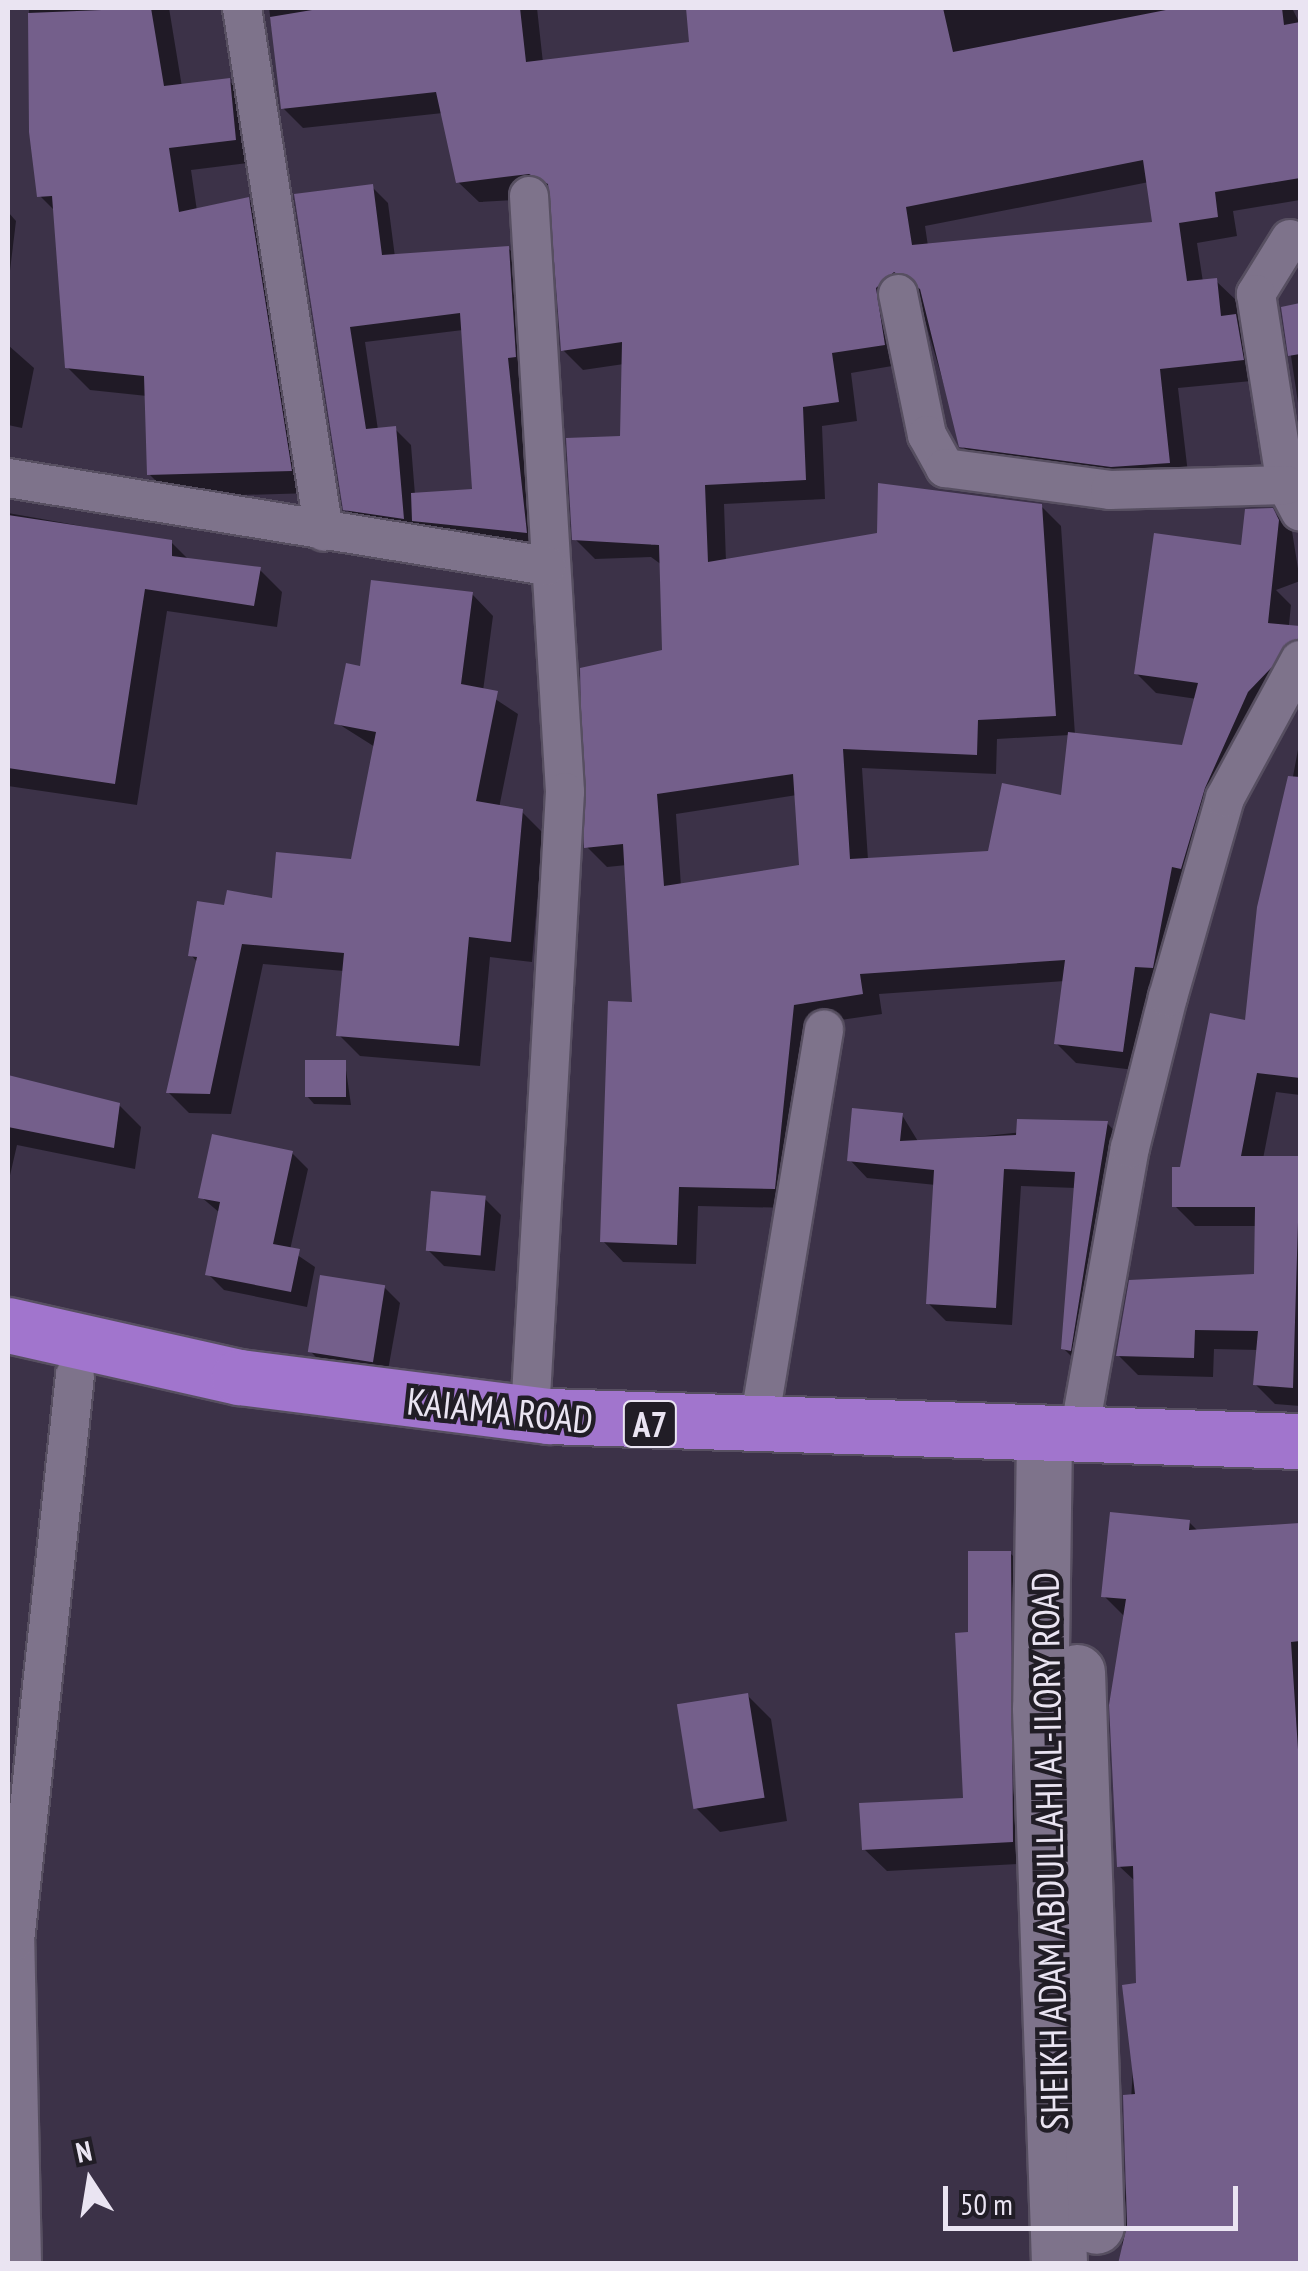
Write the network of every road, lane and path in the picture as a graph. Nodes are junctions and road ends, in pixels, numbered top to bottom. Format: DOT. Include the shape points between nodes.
graph roads {
  1 [pos="246,9"];
  2 [pos="529,196"];
  3 [pos="1290,240"];
  4 [pos="898,294"];
  5 [pos="8,478"];
  6 [pos="1293,498"];
  7 [pos="324,532"];
  8 [pos="547,566"];
  9 [pos="1300,660"];
  10 [pos="824,1030"];
  11 [pos="8,1324"];
  12 [pos="8,1359"];
  13 [pos="75,1375"];
  14 [pos="530,1414"];
  15 [pos="758,1429"];
  16 [pos="1300,1441"];
  17 [pos="1060,1456"];
  18 [pos="1300,1474"];
  19 [pos="22,2264"];
  20 [pos="1060,2264"];
  21 [pos="1098,2264"];
  1 -- 7 [label="street"];
  2 -- 8 [label="street"];
  3 -- 6 [label="street" via="1256,294"];
  4 -- 6 [label="street" via="927,435 945,468 1110,490"];
  5 -- 7 [label="street"];
  7 -- 8 [label="street"];
  8 -- 14 [label="street" via="565,792"];
  9 -- 17 [label="street" via="1225,798 1130,1148"];
  10 -- 15 [label="street"];
  11 -- 14 [label="highway, KAIAMA ROAD / A7" via="239,1377"];
  12 -- 13 [label="highway, KAIAMA ROAD / A7"];
  13 -- 17 [label="highway, KAIAMA ROAD / A7" via="286,1415 566,1450"];
  13 -- 19 [label="street" via="15,1940"];
  14 -- 15 [label="highway, KAIAMA ROAD / A7"];
  15 -- 17 [label="highway, KAIAMA ROAD / A7"];
  16 -- 17 [label="highway, KAIAMA ROAD / A7"];
  17 -- 18 [label="highway, KAIAMA ROAD / A7"];
  17 -- 20 [label="street, SHEIKH ADAM ABDULLAHI AL-ILORY ROAD" via="1040,1708"];
  17 -- 21 [label="street, SHEIKH ADAM ABDULLAHI AL-ILORY ROAD"];
}
